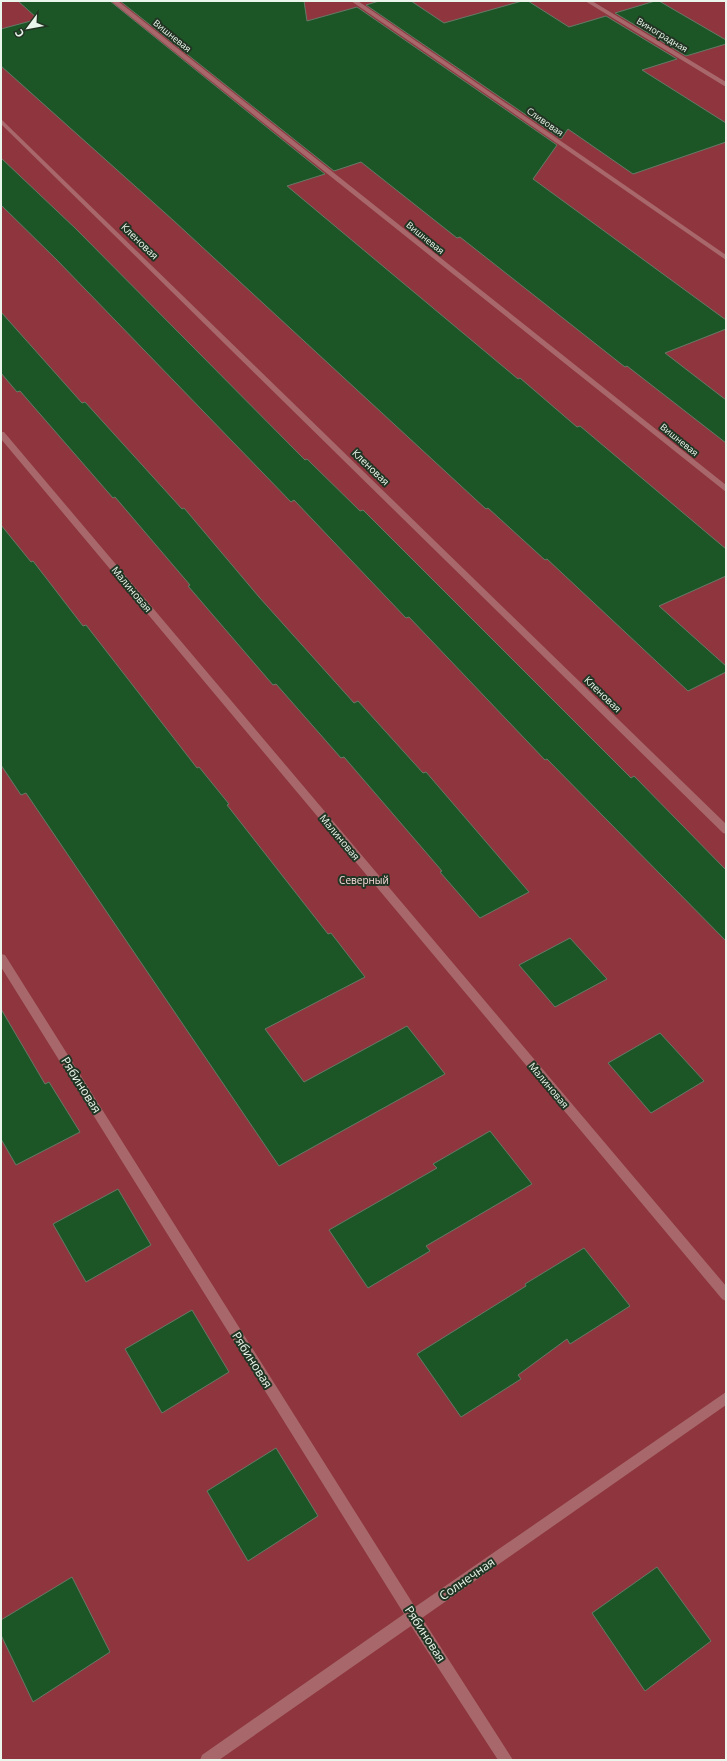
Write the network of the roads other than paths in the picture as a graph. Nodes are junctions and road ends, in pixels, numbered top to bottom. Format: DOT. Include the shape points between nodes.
graph roads {
  1 [pos="114,1"];
  2 [pos="354,1"];
  3 [pos="588,1"];
  4 [pos="726,85"];
  5 [pos="1,121"];
  6 [pos="726,258"];
  7 [pos="1,434"];
  8 [pos="726,489"];
  9 [pos="726,830"];
  10 [pos="1,958"];
  11 [pos="726,1295"];
  12 [pos="726,1398"];
  13 [pos="413,1616"];
  14 [pos="207,1760"];
  15 [pos="506,1760"];
  1 -- 8 [label="street, Вишневая"];
  2 -- 6 [label="street, Сливовая"];
  3 -- 4 [label="street, Виноградная"];
  5 -- 9 [label="street, Кленовая"];
  7 -- 11 [label="street, Малиновая"];
  10 -- 13 [label="street, Рябиновая"];
  12 -- 13 [label="street, Солнечная"];
  13 -- 14 [label="street, Солнечная"];
  13 -- 15 [label="street, Рябиновая"];
}
